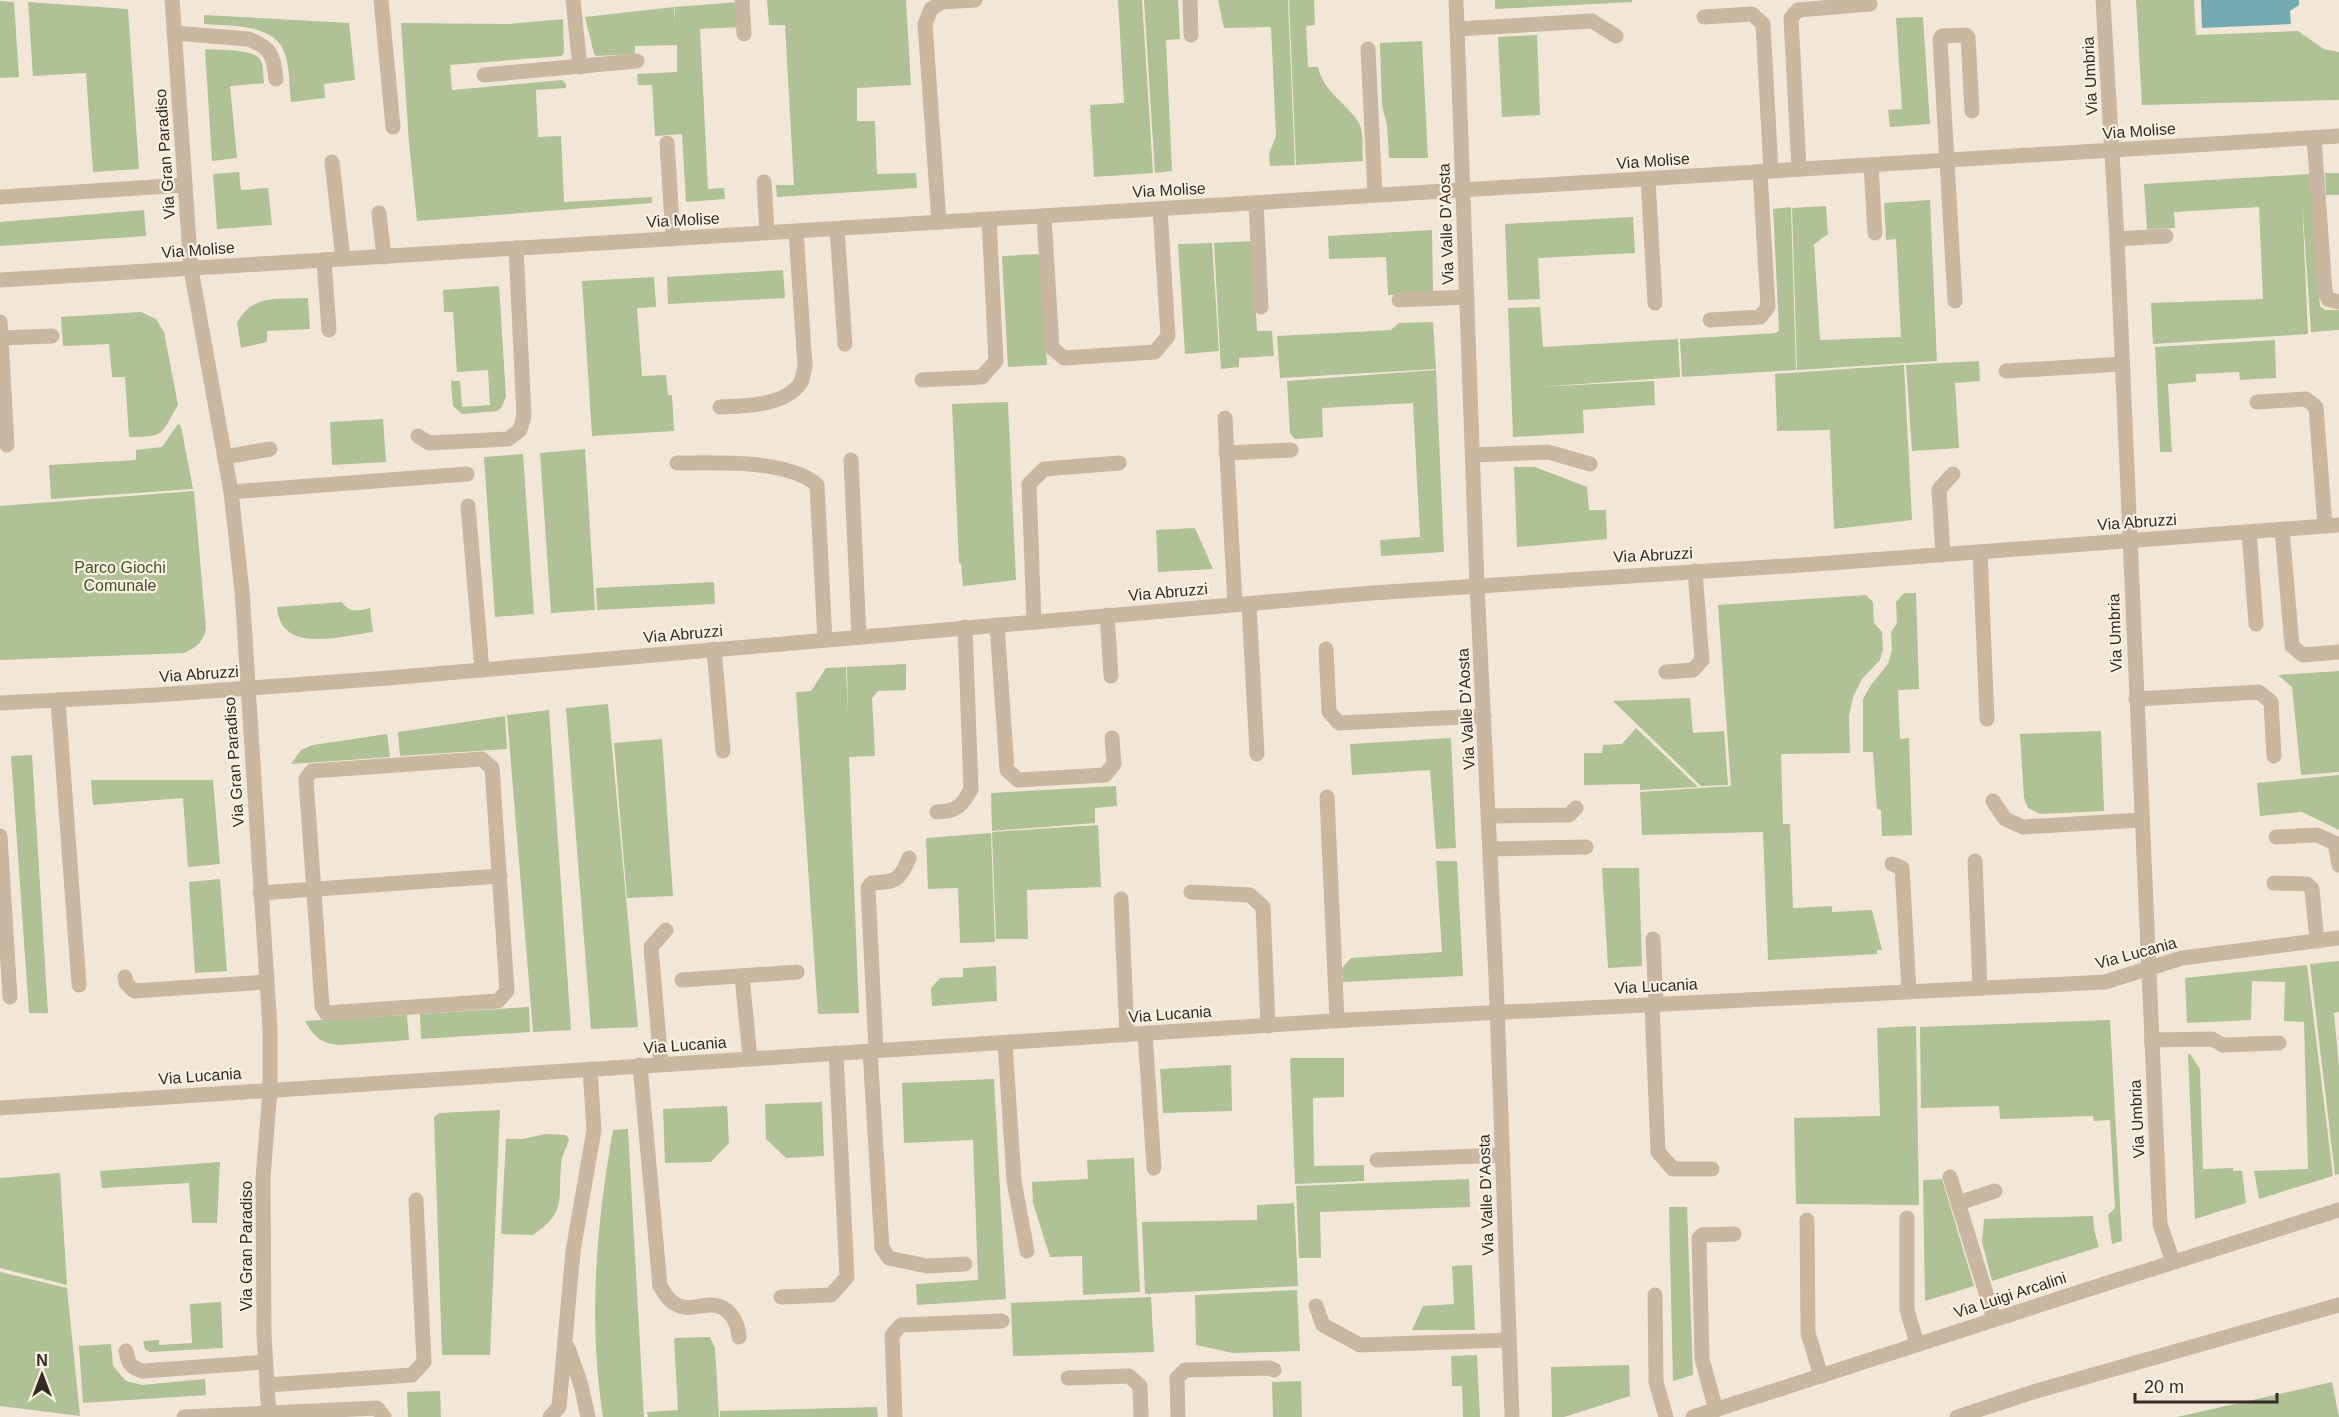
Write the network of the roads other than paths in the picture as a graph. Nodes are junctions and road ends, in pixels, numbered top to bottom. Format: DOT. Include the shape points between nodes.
graph roads {
  1 [pos="172,0"];
  2 [pos="381,0"];
  3 [pos="573,0"];
  4 [pos="742,0"];
  5 [pos="975,0"];
  6 [pos="1190,0"];
  7 [pos="1456,0"];
  8 [pos="2103,0"];
  9 [pos="1870,4"];
  10 [pos="928,5"];
  11 [pos="1704,17"];
  12 [pos="1457,29"];
  13 [pos="174,33"];
  14 [pos="744,34"];
  15 [pos="1191,35"];
  16 [pos="1616,36"];
  17 [pos="1368,49"];
  18 [pos="637,62"];
  19 [pos="580,67"];
  20 [pos="484,75"];
  21 [pos="276,79"];
  22 [pos="1972,111"];
  23 [pos="393,127"];
  24 [pos="2339,136"];
  25 [pos="2314,138"];
  26 [pos="667,143"];
  27 [pos="2112,150"];
  28 [pos="1946,161"];
  29 [pos="332,162"];
  30 [pos="1870,165"];
  31 [pos="1799,170"];
  32 [pos="1765,171"];
  33 [pos="1648,179"];
  34 [pos="764,182"];
  35 [pos="185,185"];
  36 [pos="1462,191"];
  37 [pos="1375,195"];
  38 [pos="0,197"];
  39 [pos="1256,203"];
  40 [pos="1160,209"];
  41 [pos="379,213"];
  42 [pos="1044,216"];
  43 [pos="989,219"];
  44 [pos="939,222"];
  45 [pos="837,229"];
  46 [pos="796,232"];
  47 [pos="767,233"];
  48 [pos="1875,233"];
  49 [pos="2166,236"];
  50 [pos="673,239"];
  51 [pos="2116,239"];
  52 [pos="516,248"];
  53 [pos="384,257"];
  54 [pos="343,259"];
  55 [pos="324,260"];
  56 [pos="191,269"];
  57 [pos="0,280"];
  58 [pos="1467,297"];
  59 [pos="1399,300"];
  60 [pos="1955,301"];
  61 [pos="2339,302"];
  62 [pos="1655,303"];
  63 [pos="1261,307"];
  64 [pos="1710,320"];
  65 [pos="0,322"];
  66 [pos="328,330"];
  67 [pos="52,336"];
  68 [pos="1,338"];
  69 [pos="845,344"];
  70 [pos="2122,364"];
  71 [pos="2006,371"];
  72 [pos="922,380"];
  73 [pos="2257,402"];
  74 [pos="720,407"];
  75 [pos="1225,418"];
  76 [pos="418,436"];
  77 [pos="7,445"];
  78 [pos="270,449"];
  79 [pos="1291,450"];
  80 [pos="1226,453"];
  81 [pos="1473,455"];
  82 [pos="225,457"];
  83 [pos="851,460"];
  84 [pos="677,463"];
  85 [pos="1119,463"];
  86 [pos="1590,464"];
  87 [pos="467,474"];
  88 [pos="1953,474"];
  89 [pos="231,492"];
  90 [pos="468,506"];
  91 [pos="2332,526"];
  92 [pos="2282,530"];
  93 [pos="2249,532"];
  94 [pos="2129,541"];
  95 [pos="1980,552"];
  96 [pos="1943,555"];
  97 [pos="1695,570"];
  98 [pos="1478,585"];
  99 [pos="1242,604"];
  100 [pos="1107,615"];
  101 [pos="1034,622"];
  102 [pos="2256,624"];
  103 [pos="997,625"];
  104 [pos="965,627"];
  105 [pos="859,637"];
  106 [pos="825,640"];
  107 [pos="714,649"];
  108 [pos="1326,649"];
  109 [pos="2339,652"];
  110 [pos="482,670"];
  111 [pos="1666,672"];
  112 [pos="1111,676"];
  113 [pos="248,689"];
  114 [pos="2136,699"];
  115 [pos="58,700"];
  116 [pos="0,702"];
  117 [pos="1484,716"];
  118 [pos="1987,719"];
  119 [pos="1112,738"];
  120 [pos="723,751"];
  121 [pos="1257,754"];
  122 [pos="2274,756"];
  123 [pos="1327,797"];
  124 [pos="1993,801"];
  125 [pos="1576,808"];
  126 [pos="937,812"];
  127 [pos="1489,816"];
  128 [pos="2141,820"];
  129 [pos="0,836"];
  130 [pos="2276,837"];
  131 [pos="1586,847"];
  132 [pos="1490,849"];
  133 [pos="909,858"];
  134 [pos="1975,861"];
  135 [pos="1892,864"];
  136 [pos="2339,865"];
  137 [pos="500,876"];
  138 [pos="2274,883"];
  139 [pos="314,890"];
  140 [pos="1191,892"];
  141 [pos="260,893"];
  142 [pos="1121,899"];
  143 [pos="666,930"];
  144 [pos="1653,939"];
  145 [pos="2339,939"];
  146 [pos="2317,941"];
  147 [pos="2148,969"];
  148 [pos="797,972"];
  149 [pos="742,976"];
  150 [pos="125,977"];
  151 [pos="682,980"];
  152 [pos="266,982"];
  153 [pos="79,985"];
  154 [pos="1980,988"];
  155 [pos="1909,991"];
  156 [pos="10,997"];
  157 [pos="1654,1004"];
  158 [pos="1498,1012"];
  159 [pos="1337,1021"];
  160 [pos="1268,1026"];
  161 [pos="1145,1034"];
  162 [pos="1127,1035"];
  163 [pos="2151,1040"];
  164 [pos="1005,1042"];
  165 [pos="2279,1043"];
  166 [pos="873,1051"];
  167 [pos="836,1053"];
  168 [pos="750,1058"];
  169 [pos="661,1064"];
  170 [pos="640,1065"];
  171 [pos="590,1069"];
  172 [pos="270,1090"];
  173 [pos="0,1108"];
  174 [pos="1503,1155"];
  175 [pos="1377,1160"];
  176 [pos="1154,1168"];
  177 [pos="1712,1169"];
  178 [pos="1950,1176"];
  179 [pos="1995,1191"];
  180 [pos="416,1200"];
  181 [pos="1958,1203"];
  182 [pos="2339,1210"];
  183 [pos="1907,1218"];
  184 [pos="1807,1220"];
  185 [pos="1734,1234"];
  186 [pos="1027,1251"];
  187 [pos="2173,1262"];
  188 [pos="965,1264"];
  189 [pos="1655,1296"];
  190 [pos="781,1297"];
  191 [pos="2339,1305"];
  192 [pos="1316,1306"];
  193 [pos="1994,1319"];
  194 [pos="1002,1321"];
  195 [pos="739,1337"];
  196 [pos="1509,1340"];
  197 [pos="566,1343"];
  198 [pos="1917,1344"];
  199 [pos="126,1351"];
  200 [pos="265,1362"];
  201 [pos="1274,1370"];
  202 [pos="1821,1376"];
  203 [pos="1068,1378"];
  204 [pos="267,1384"];
  205 [pos="1716,1410"];
  206 [pos="269,1415"];
  207 [pos="184,1417"];
  208 [pos="384,1417"];
  209 [pos="550,1417"];
  210 [pos="588,1417"];
  211 [pos="895,1417"];
  212 [pos="1141,1417"];
  213 [pos="1178,1417"];
  214 [pos="1512,1417"];
  215 [pos="1666,1417"];
  216 [pos="1693,1417"];
  217 [pos="1957,1417"];
  1 -- 13 [label="street, Via Gran Paradiso"];
  2 -- 23 [label="street"];
  3 -- 19 [label="street"];
  4 -- 14 [label="street"];
  5 -- 10 [label="street"];
  6 -- 15 [label="street"];
  7 -- 12 [label="street, Via Valle D'Aosta"];
  8 -- 27 [label="street, Via Umbria"];
  9 -- 31 [label="street" via="1798,10 1791,18"];
  10 -- 44 [label="street" via="925,24"];
  11 -- 32 [label="street" via="1752,14 1763,24"];
  12 -- 16 [label="street" via="1592,21"];
  12 -- 36 [label="street, Via Valle D'Aosta"];
  13 -- 21 [label="street" via="257,43 270,51"];
  13 -- 35 [label="street, Via Gran Paradiso"];
  17 -- 37 [label="street"];
  18 -- 19 [label="street"];
  19 -- 20 [label="street"];
  22 -- 28 [label="street" via="1968,37 1942,36"];
  24 -- 25 [label="street, Via Molise"];
  25 -- 27 [label="street, Via Molise"];
  25 -- 61 [label="street" via="2325,291 2328,299"];
  26 -- 50 [label="street"];
  27 -- 28 [label="street, Via Molise"];
  27 -- 51 [label="street, Via Umbria"];
  28 -- 30 [label="street, Via Molise"];
  28 -- 60 [label="street"];
  29 -- 54 [label="street"];
  30 -- 31 [label="street, Via Molise"];
  30 -- 48 [label="street"];
  31 -- 32 [label="street, Via Molise"];
  32 -- 33 [label="street, Via Molise"];
  32 -- 64 [label="street" via="1768,307 1760,317"];
  33 -- 36 [label="street, Via Molise"];
  33 -- 62 [label="street"];
  34 -- 47 [label="street"];
  35 -- 38 [label="street"];
  35 -- 56 [label="street, Via Gran Paradiso"];
  36 -- 37 [label="street, Via Molise"];
  36 -- 58 [label="street, Via Valle D'Aosta"];
  37 -- 39 [label="street, Via Molise"];
  39 -- 40 [label="street, Via Molise"];
  39 -- 63 [label="street"];
  40 -- 42 [label="street, Via Molise"];
  40 -- 42 [label="street" via="1168,336 1155,352 1064,358 1052,348"];
  41 -- 53 [label="street"];
  42 -- 43 [label="street, Via Molise"];
  43 -- 44 [label="street, Via Molise"];
  43 -- 72 [label="street" via="996,361 982,377"];
  44 -- 45 [label="street, Via Molise"];
  45 -- 46 [label="street, Via Molise"];
  45 -- 69 [label="street"];
  46 -- 47 [label="street, Via Molise"];
  46 -- 74 [label="street" via="805,366 802,381 776,400 753,406"];
  47 -- 50 [label="street, Via Molise"];
  49 -- 51 [label="street"];
  50 -- 52 [label="street, Via Molise"];
  51 -- 70 [label="street, Via Umbria"];
  52 -- 53 [label="street, Via Molise"];
  52 -- 76 [label="street" via="524,416 520,430 508,439 429,443"];
  53 -- 54 [label="street, Via Molise"];
  54 -- 55 [label="street, Via Molise"];
  55 -- 56 [label="street, Via Molise"];
  55 -- 66 [label="street"];
  56 -- 57 [label="street, Via Molise"];
  56 -- 82 [label="street, Via Gran Paradiso"];
  58 -- 59 [label="street"];
  58 -- 81 [label="street, Via Valle D'Aosta"];
  65 -- 68 [label="street"];
  67 -- 68 [label="street"];
  68 -- 77 [label="street"];
  70 -- 71 [label="street"];
  70 -- 94 [label="street, Via Umbria"];
  73 -- 91 [label="street" via="2306,399 2316,407"];
  75 -- 80 [label="street"];
  78 -- 82 [label="street"];
  79 -- 80 [label="street"];
  80 -- 99 [label="street"];
  81 -- 86 [label="street" via="1548,452"];
  81 -- 98 [label="street, Via Valle D'Aosta"];
  82 -- 89 [label="street, Via Gran Paradiso"];
  83 -- 105 [label="street"];
  84 -- 106 [label="street" via="746,463 807,476 817,485"];
  85 -- 101 [label="street" via="1044,469 1029,484"];
  87 -- 89 [label="street"];
  88 -- 96 [label="street" via="1939,489"];
  89 -- 113 [label="street, Via Gran Paradiso"];
  90 -- 110 [label="street"];
  91 -- 92 [label="street, Via Abruzzi"];
  92 -- 93 [label="street, Via Abruzzi"];
  92 -- 109 [label="street" via="2292,646 2303,655"];
  93 -- 94 [label="street, Via Abruzzi"];
  93 -- 102 [label="street"];
  94 -- 95 [label="street, Via Abruzzi"];
  94 -- 114 [label="street, Via Umbria"];
  95 -- 96 [label="street, Via Abruzzi"];
  95 -- 118 [label="street"];
  96 -- 97 [label="street, Via Abruzzi"];
  97 -- 98 [label="street, Via Abruzzi"];
  97 -- 111 [label="street" via="1702,660 1693,670"];
  98 -- 99 [label="street, Via Abruzzi"];
  98 -- 117 [label="street, Via Valle D'Aosta"];
  99 -- 100 [label="street, Via Abruzzi"];
  99 -- 121 [label="street"];
  100 -- 101 [label="street, Via Abruzzi"];
  100 -- 112 [label="street"];
  101 -- 103 [label="street, Via Abruzzi"];
  103 -- 104 [label="street, Via Abruzzi"];
  103 -- 119 [label="street" via="1007,770 1018,780 1105,775 1113,764"];
  104 -- 105 [label="street, Via Abruzzi"];
  104 -- 126 [label="street" via="972,789 964,804 950,812"];
  105 -- 106 [label="street, Via Abruzzi"];
  106 -- 107 [label="street, Via Abruzzi"];
  107 -- 110 [label="street, Via Abruzzi"];
  107 -- 120 [label="street"];
  108 -- 117 [label="street" via="1329,712 1339,723"];
  110 -- 113 [label="street, Via Abruzzi"];
  113 -- 115 [label="street, Via Abruzzi"];
  113 -- 141 [label="street, Via Gran Paradiso"];
  114 -- 122 [label="street" via="2259,692 2271,702"];
  114 -- 128 [label="street, Via Umbria"];
  115 -- 116 [label="street, Via Abruzzi"];
  115 -- 153 [label="street"];
  117 -- 127 [label="street, Via Valle D'Aosta"];
  123 -- 159 [label="street"];
  124 -- 128 [label="street" via="2005,819 2023,827"];
  125 -- 127 [label="street" via="1569,815"];
  127 -- 132 [label="street, Via Valle D'Aosta"];
  128 -- 147 [label="street, Via Umbria"];
  129 -- 156 [label="street"];
  130 -- 136 [label="street" via="2317,834 2335,843"];
  131 -- 132 [label="street"];
  132 -- 158 [label="street, Via Valle D'Aosta"];
  133 -- 166 [label="street" via="903,873 892,882 872,883 867,888"];
  134 -- 154 [label="street"];
  135 -- 155 [label="street" via="1902,868"];
  137 -- 139 [label="street"];
  137 -- 139 [label="street" via="492,768 482,759 312,771 306,783"];
  137 -- 139 [label="street" via="507,991 498,1001 326,1013 322,1005"];
  138 -- 146 [label="street" via="2307,884 2312,889"];
  139 -- 141 [label="street"];
  140 -- 160 [label="street" via="1250,895 1263,907"];
  141 -- 152 [label="street, Via Gran Paradiso"];
  142 -- 162 [label="street"];
  143 -- 169 [label="street" via="651,947"];
  144 -- 157 [label="street"];
  145 -- 146 [label="street, Via Lucania"];
  146 -- 147 [label="street, Via Lucania" via="2182,958"];
  147 -- 154 [label="street, Via Lucania" via="2105,982"];
  147 -- 163 [label="street, Via Umbria"];
  148 -- 149 [label="street"];
  149 -- 151 [label="street"];
  149 -- 168 [label="street"];
  150 -- 152 [label="street" via="134,991"];
  152 -- 172 [label="street, Via Gran Paradiso"];
  154 -- 155 [label="street, Via Lucania"];
  155 -- 157 [label="street, Via Lucania"];
  157 -- 158 [label="street, Via Lucania"];
  157 -- 177 [label="street" via="1658,1152 1673,1169"];
  158 -- 159 [label="street, Via Lucania"];
  158 -- 174 [label="street, Via Valle D'Aosta"];
  159 -- 160 [label="street, Via Lucania"];
  160 -- 161 [label="street, Via Lucania"];
  161 -- 162 [label="street, Via Lucania"];
  161 -- 176 [label="street"];
  162 -- 164 [label="street, Via Lucania"];
  163 -- 165 [label="street" via="2212,1039 2223,1045"];
  163 -- 187 [label="street, Via Umbria" via="2160,1224"];
  164 -- 166 [label="street, Via Lucania"];
  164 -- 186 [label="street" via="1014,1181"];
  166 -- 167 [label="street, Via Lucania"];
  166 -- 188 [label="street" via="882,1248 889,1258 927,1266"];
  167 -- 168 [label="street, Via Lucania"];
  167 -- 190 [label="street" via="847,1277 831,1295"];
  168 -- 169 [label="street, Via Lucania"];
  169 -- 170 [label="street, Via Lucania"];
  170 -- 171 [label="street, Via Lucania"];
  170 -- 195 [label="street" via="660,1286 669,1300 685,1307 714,1305 728,1311 738,1325"];
  171 -- 172 [label="street, Via Lucania"];
  171 -- 197 [label="street" via="594,1130 573,1251"];
  172 -- 173 [label="street, Via Lucania"];
  172 -- 200 [label="street, Via Gran Paradiso" via="263,1178"];
  174 -- 175 [label="street"];
  174 -- 196 [label="street, Via Valle D'Aosta"];
  178 -- 181 [label="street"];
  179 -- 181 [label="street"];
  180 -- 204 [label="street" via="424,1362 412,1375"];
  181 -- 193 [label="street"];
  182 -- 187 [label="street, Via Luigi Arcalini"];
  183 -- 198 [label="street" via="1907,1310"];
  184 -- 202 [label="street" via="1808,1333"];
  185 -- 205 [label="street" via="1700,1238 1702,1359"];
  187 -- 193 [label="street, Via Luigi Arcalini"];
  189 -- 215 [label="street" via="1656,1382"];
  191 -- 217 [label="street"];
  192 -- 196 [label="street" via="1323,1325 1359,1345"];
  193 -- 198 [label="street, Via Luigi Arcalini"];
  194 -- 211 [label="street" via="901,1325 892,1335"];
  196 -- 214 [label="street, Via Valle D'Aosta"];
  197 -- 209 [label="street" via="559,1407"];
  197 -- 210 [label="street"];
  198 -- 202 [label="street, Via Luigi Arcalini"];
  199 -- 200 [label="street" via="133,1369 143,1371"];
  200 -- 204 [label="street, Via Gran Paradiso"];
  201 -- 213 [label="street" via="1185,1370 1177,1378"];
  202 -- 205 [label="street, Via Luigi Arcalini"];
  203 -- 212 [label="street" via="1129,1376 1140,1386"];
  204 -- 206 [label="street, Via Gran Paradiso"];
  205 -- 216 [label="street, Via Luigi Arcalini"];
  206 -- 207 [label="street"];
  206 -- 208 [label="street" via="377,1408"];
}
